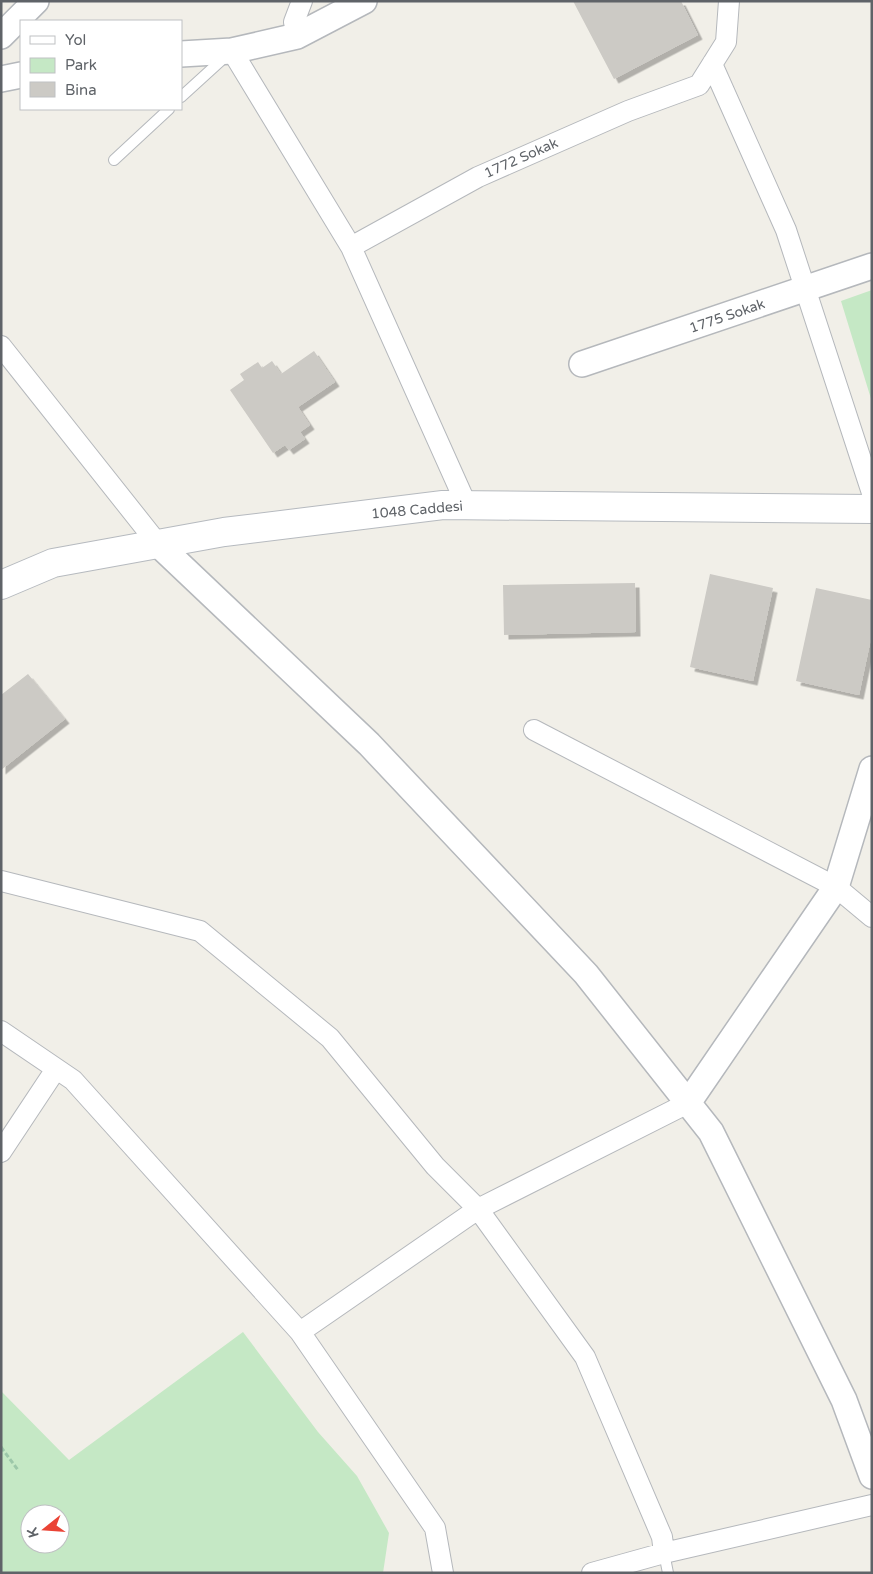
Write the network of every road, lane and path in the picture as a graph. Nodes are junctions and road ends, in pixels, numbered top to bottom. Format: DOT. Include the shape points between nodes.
graph roads {
  1 [pos="36,1"];
  2 [pos="302,1"];
  3 [pos="364,1"];
  4 [pos="729,1"];
  5 [pos="1,36"];
  6 [pos="298,36"];
  7 [pos="232,51"];
  8 [pos="182,54"];
  9 [pos="712,64"];
  10 [pos="20,75"];
  11 [pos="1,79"];
  12 [pos="182,97"];
  13 [pos="168,110"];
  14 [pos="114,160"];
  15 [pos="350,247"];
  16 [pos="872,266"];
  17 [pos="806,289"];
  18 [pos="1,346"];
  19 [pos="582,364"];
  20 [pos="872,492"];
  21 [pos="467,506"];
  22 [pos="872,509"];
  23 [pos="158,544"];
  24 [pos="1,585"];
  25 [pos="534,730"];
  26 [pos="872,769"];
  27 [pos="1,881"];
  28 [pos="836,887"];
  29 [pos="872,918"];
  30 [pos="1,1031"];
  31 [pos="56,1069"];
  32 [pos="688,1104"];
  33 [pos="1,1152"];
  34 [pos="478,1210"];
  35 [pos="300,1332"];
  36 [pos="1,1447"];
  37 [pos="18,1470"];
  38 [pos="872,1476"];
  39 [pos="872,1505"];
  40 [pos="664,1553"];
  41 [pos="443,1573"];
  42 [pos="592,1573"];
  43 [pos="668,1573"];
  1 -- 5 [label="street"];
  2 -- 6 [label="street" via="294,22"];
  3 -- 6 [label="street"];
  4 -- 9 [label="street" via="726,42"];
  6 -- 7 [label="street"];
  7 -- 8 [label="street"];
  7 -- 12 [label="lane"];
  7 -- 15 [label="street"];
  9 -- 15 [label="street, 1772 Sokak" via="699,85 628,110 478,177"];
  9 -- 17 [label="street" via="786,230"];
  10 -- 11 [label="street"];
  13 -- 14 [label="lane"];
  15 -- 21 [label="street"];
  16 -- 17 [label="street, 1775 Sokak"];
  17 -- 19 [label="street, 1775 Sokak"];
  17 -- 20 [label="street"];
  18 -- 23 [label="street"];
  21 -- 22 [label="main road, 1048 Caddesi"];
  21 -- 23 [label="main road, 1048 Caddesi" via="443,505 224,532"];
  23 -- 24 [label="main road, 1048 Caddesi" via="53,563"];
  23 -- 32 [label="street" via="382,758 586,974"];
  25 -- 28 [label="street"];
  26 -- 28 [label="street"];
  27 -- 34 [label="street" via="200,931 330,1038 435,1166"];
  28 -- 29 [label="street"];
  28 -- 32 [label="street"];
  30 -- 31 [label="street"];
  31 -- 33 [label="street"];
  31 -- 35 [label="street" via="73,1080"];
  32 -- 34 [label="street"];
  32 -- 38 [label="street" via="711,1132 844,1400"];
  34 -- 35 [label="street"];
  34 -- 40 [label="street" via="585,1356 662,1537"];
  35 -- 41 [label="street" via="435,1528"];
  36 -- 37 [label="path"];
  39 -- 40 [label="street"];
  40 -- 42 [label="street"];
  40 -- 43 [label="lane"];
}
